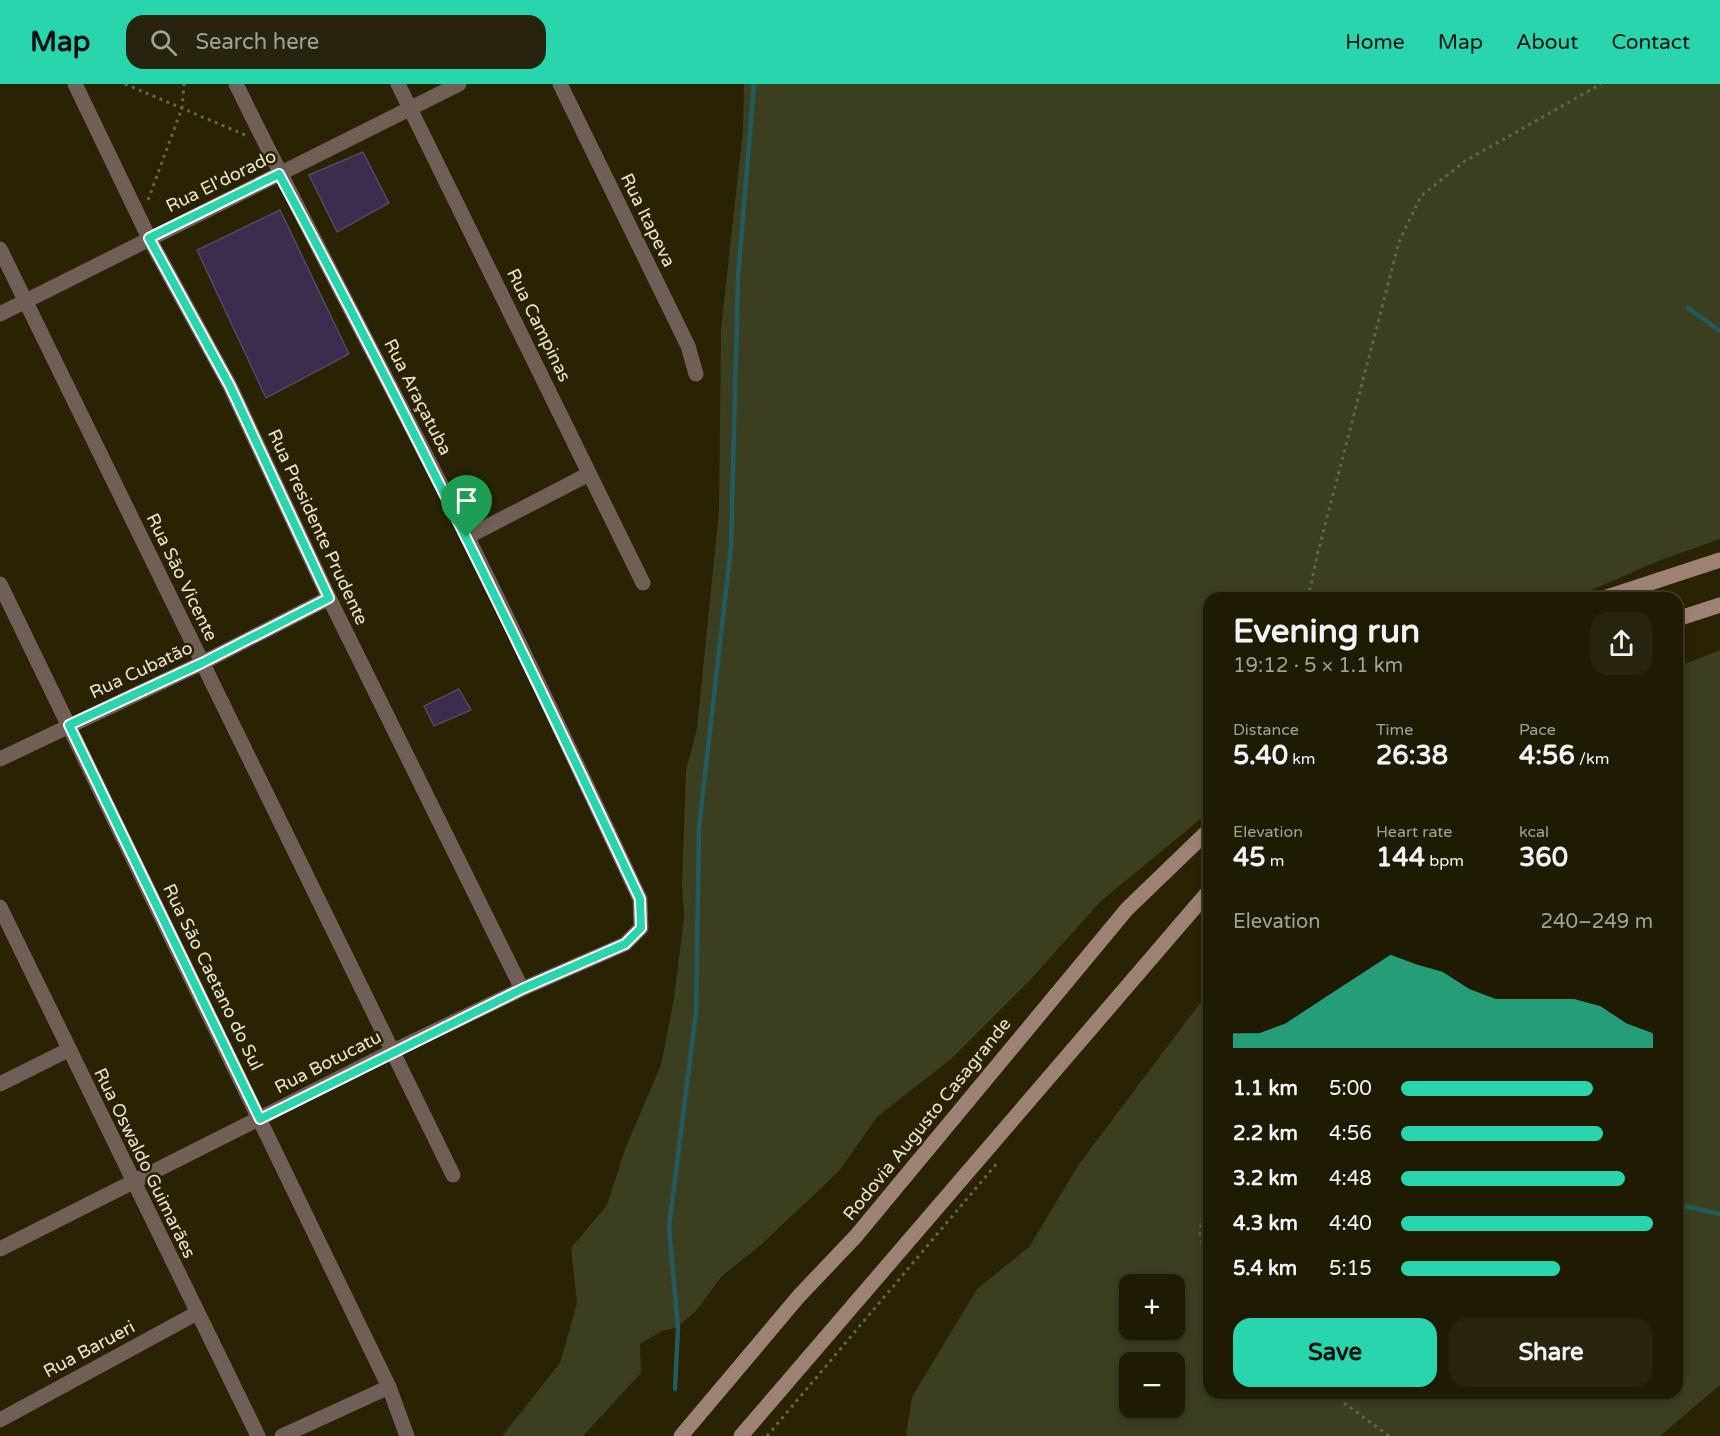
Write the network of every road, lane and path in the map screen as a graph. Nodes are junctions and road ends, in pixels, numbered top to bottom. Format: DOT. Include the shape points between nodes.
graph roads {
  1 [pos="75,84"];
  2 [pos="125,84"];
  3 [pos="184,84"];
  4 [pos="236,84"];
  5 [pos="398,84"];
  6 [pos="459,84"];
  7 [pos="560,84"];
  8 [pos="1600,84"];
  9 [pos="182,108"];
  10 [pos="410,109"];
  11 [pos="264,143"];
  12 [pos="279,174"];
  13 [pos="140,219"];
  14 [pos="149,238"];
  15 [pos="0,249"];
  16 [pos="26,302"];
  17 [pos="0,314"];
  18 [pos="696,374"];
  19 [pos="589,474"];
  20 [pos="467,537"];
  21 [pos="1720,560"];
  22 [pos="643,583"];
  23 [pos="0,584"];
  24 [pos="1309,592"];
  25 [pos="1622,592"];
  26 [pos="329,598"];
  27 [pos="1720,605"];
  28 [pos="1683,617"];
  29 [pos="202,663"];
  30 [pos="69,725"];
  31 [pos="0,759"];
  32 [pos="1203,836"];
  33 [pos="1203,898"];
  34 [pos="1,911"];
  35 [pos="641,928"];
  36 [pos="522,989"];
  37 [pos="68,1050"];
  38 [pos="391,1052"];
  39 [pos="0,1084"];
  40 [pos="260,1119"];
  41 [pos="453,1175"];
  42 [pos="133,1182"];
  43 [pos="1203,1213"];
  44 [pos="1203,1246"];
  45 [pos="0,1249"];
  46 [pos="197,1313"];
  47 [pos="389,1387"];
  48 [pos="1339,1399"];
  49 [pos="0,1420"];
  50 [pos="258,1436"];
  51 [pos="282,1436"];
  52 [pos="406,1436"];
  53 [pos="681,1436"];
  54 [pos="741,1436"];
  55 [pos="1389,1436"];
  1 -- 13 [label="street, Rua Presidente Prudente"];
  2 -- 9 [label="path"];
  3 -- 9 [label="path"];
  4 -- 11 [label="street, Rua Araçatuba"];
  5 -- 10 [label="street, Rua Campinas"];
  6 -- 10 [label="street, Rua El'dorado"];
  7 -- 18 [label="street, Rua Itapeva" via="688,346"];
  8 -- 24 [label="path" via="1465,161 1422,196 1400,242"];
  9 -- 11 [label="path"];
  9 -- 13 [label="path"];
  10 -- 12 [label="street, Rua El'dorado"];
  10 -- 19 [label="street, Rua Campinas"];
  11 -- 12 [label="street, Rua Araçatuba"];
  12 -- 14 [label="street, Rua El'dorado"];
  12 -- 20 [label="street, Rua Araçatuba"];
  13 -- 14 [label="street, Rua Presidente Prudente"];
  14 -- 16 [label="street, Rua El'dorado"];
  14 -- 26 [label="street, Rua Presidente Prudente" via="230,386"];
  15 -- 16 [label="street, Rua São Vicente"];
  16 -- 17 [label="street, Rua El'dorado"];
  16 -- 29 [label="street, Rua São Vicente"];
  19 -- 20 [label="street"];
  19 -- 22 [label="street, Rua Campinas"];
  20 -- 35 [label="street, Rua Araçatuba" via="640,899"];
  21 -- 25 [label="main road"];
  23 -- 30 [label="street, Rua São Caetano do Sul"];
  26 -- 29 [label="street, Rua Cubatão"];
  26 -- 36 [label="street, Rua Presidente Prudente"];
  27 -- 28 [label="main road"];
  29 -- 30 [label="street, Rua Cubatão"];
  29 -- 38 [label="street, Rua São Vicente"];
  30 -- 31 [label="street, Rua Cubatão"];
  30 -- 40 [label="street, Rua São Caetano do Sul"];
  32 -- 53 [label="main road, Rodovia Augusto Casagrande" via="1128,909 856,1236 799,1296"];
  33 -- 54 [label="main road"];
  34 -- 37 [label="street, Rua Oswaldo Guimarães"];
  35 -- 36 [label="street, Rua Botucatu" via="625,944"];
  36 -- 38 [label="street, Rua Botucatu"];
  37 -- 39 [label="street"];
  37 -- 42 [label="street, Rua Oswaldo Guimarães"];
  38 -- 40 [label="street, Rua Botucatu"];
  38 -- 41 [label="street, Rua São Vicente"];
  40 -- 42 [label="street, Rua Botucatu"];
  40 -- 47 [label="street, Rua São Caetano do Sul"];
  42 -- 45 [label="street, Rua Botucatu"];
  42 -- 46 [label="street, Rua Oswaldo Guimarães"];
  43 -- 44 [label="path"];
  46 -- 49 [label="street, Rua Barueri"];
  46 -- 50 [label="street, Rua Oswaldo Guimarães"];
  47 -- 51 [label="street"];
  47 -- 52 [label="street, Rua São Caetano do Sul"];
  48 -- 55 [label="path"];
}
